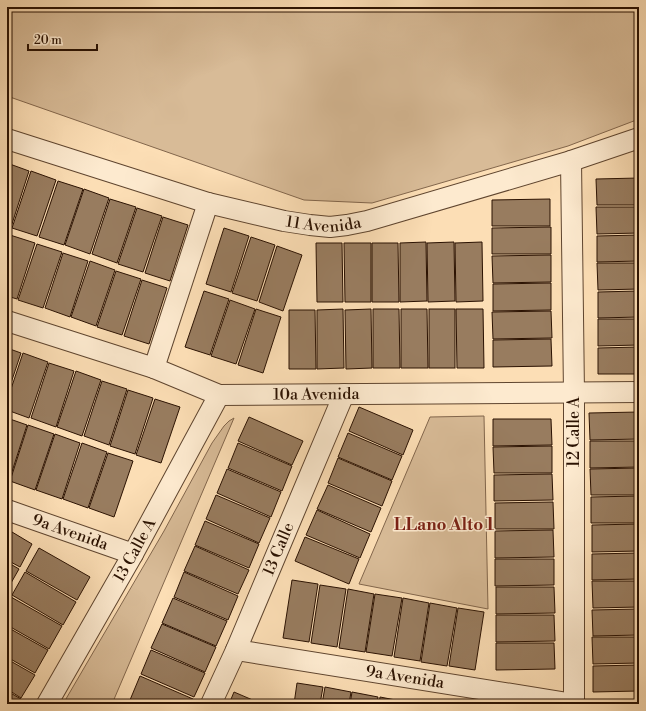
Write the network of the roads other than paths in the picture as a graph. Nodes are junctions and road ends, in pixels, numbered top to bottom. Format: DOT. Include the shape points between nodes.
graph roads {
  1 [pos="639,138"];
  2 [pos="7,139"];
  3 [pos="572,161"];
  4 [pos="208,203"];
  5 [pos="7,321"];
  6 [pos="154,368"];
  7 [pos="639,392"];
  8 [pos="574,393"];
  9 [pos="344,394"];
  10 [pos="219,395"];
  11 [pos="7,510"];
  12 [pos="133,554"];
  13 [pos="236,650"];
  14 [pos="47,704"];
  15 [pos="211,704"];
  16 [pos="574,704"];
  1 -- 3 [label="street, 11 Avenida"];
  2 -- 4 [label="street, 11 Avenida"];
  3 -- 4 [label="street, 11 Avenida" via="367,221 330,227 284,221"];
  3 -- 8 [label="street, 12 Calle A"];
  4 -- 6 [label="street"];
  5 -- 6 [label="street, 10a Avenida"];
  6 -- 10 [label="street, 10a Avenida"];
  7 -- 8 [label="street, 10a Avenida"];
  8 -- 9 [label="street, 10a Avenida"];
  8 -- 16 [label="street, 12 Calle A"];
  9 -- 10 [label="street, 10a Avenida"];
  9 -- 13 [label="street, 13 Calle"];
  10 -- 12 [label="street, 13 Calle A"];
  11 -- 12 [label="street, 9a Avenida"];
  12 -- 14 [label="street, 13 Calle A"];
  13 -- 15 [label="street, 13 Calle"];
  13 -- 16 [label="street, 9a Avenida"];
}
